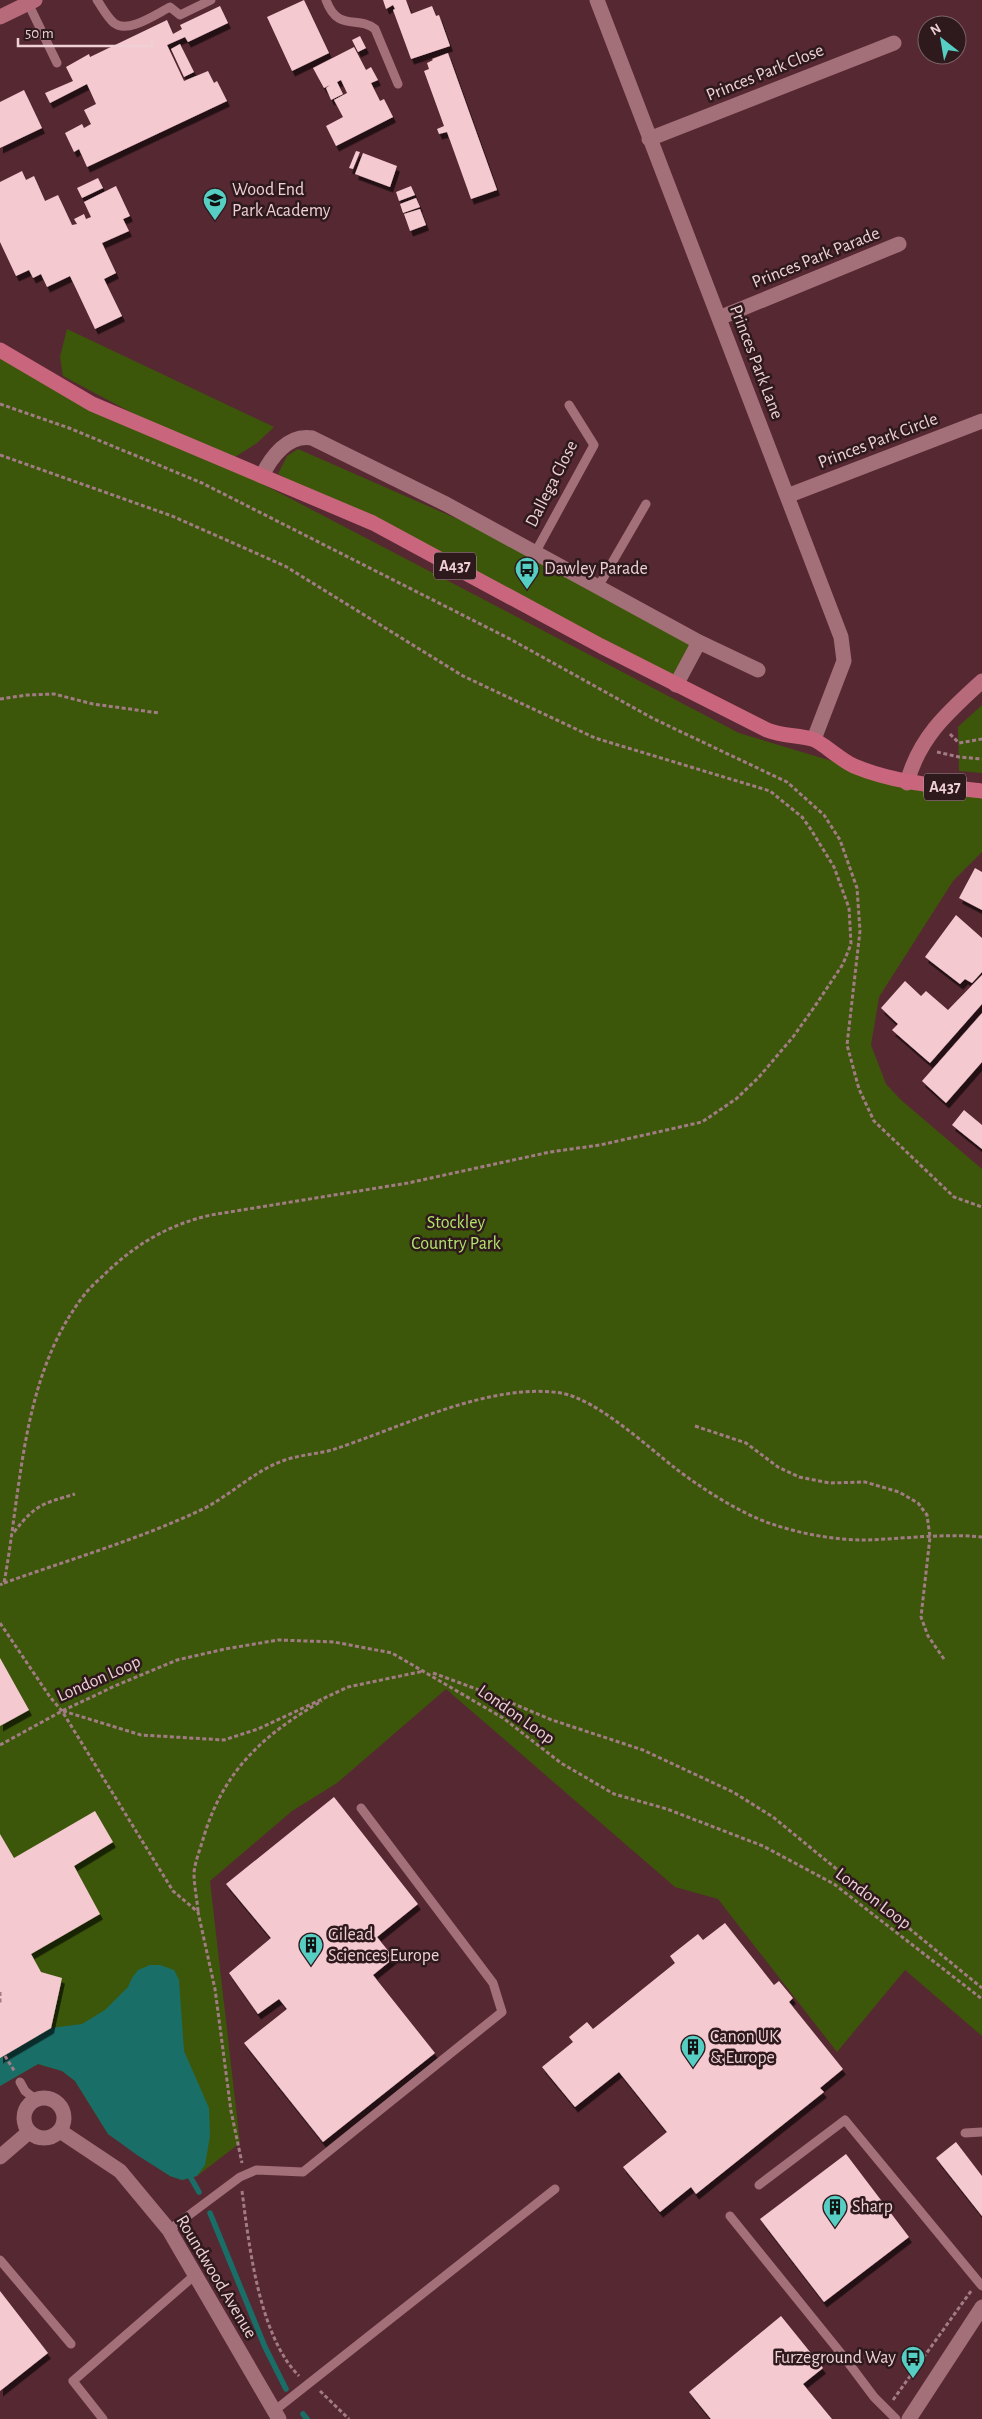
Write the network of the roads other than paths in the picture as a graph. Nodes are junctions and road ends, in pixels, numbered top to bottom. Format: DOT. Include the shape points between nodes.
graph roads {
  1 [pos="97,0"];
  2 [pos="211,0"];
  3 [pos="326,0"];
  4 [pos="596,0"];
  5 [pos="31,2"];
  6 [pos="0,17"];
  7 [pos="894,43"];
  8 [pos="57,64"];
  9 [pos="398,84"];
  10 [pos="649,139"];
  11 [pos="899,244"];
  12 [pos="719,318"];
  13 [pos="0,350"];
  14 [pos="569,404"];
  15 [pos="982,421"];
  16 [pos="262,476"];
  17 [pos="787,496"];
  18 [pos="646,504"];
  19 [pos="534,553"];
  20 [pos="598,587"];
  21 [pos="699,642"];
  22 [pos="758,670"];
  23 [pos="982,681"];
  24 [pos="676,685"];
  25 [pos="814,739"];
  26 [pos="907,783"];
  27 [pos="982,791"];
  28 [pos="361,1808"];
  29 [pos="20,2082"];
  30 [pos="36,2099"];
  31 [pos="60,2130"];
  32 [pos="28,2132"];
  33 [pos="982,2132"];
  34 [pos="965,2133"];
  35 [pos="0,2157"];
  36 [pos="759,2185"];
  37 [pos="555,2189"];
  38 [pos="730,2216"];
  39 [pos="169,2230"];
  40 [pos="0,2260"];
  41 [pos="195,2275"];
  42 [pos="980,2284"];
  43 [pos="982,2307"];
  44 [pos="71,2344"];
  45 [pos="277,2415"];
  46 [pos="103,2419"];
  47 [pos="896,2419"];
  48 [pos="909,2419"];
  1 -- 2 [label="lane" via="111,21 122,26 134,24 170,7 180,15"];
  3 -- 9 [label="lane" via="329,9 339,18 375,29"];
  4 -- 10 [label="street, Princes Park Lane"];
  5 -- 6 [label="street"];
  5 -- 8 [label="lane"];
  7 -- 10 [label="street, Princes Park Close"];
  10 -- 12 [label="street, Princes Park Lane"];
  11 -- 12 [label="street, Princes Park Parade"];
  12 -- 17 [label="street, Princes Park Lane"];
  13 -- 16 [label="main road, A437" via="92,404"];
  14 -- 19 [label="lane, Dallega Close" via="594,445"];
  15 -- 17 [label="street, Princes Park Circle"];
  16 -- 19 [label="street" via="270,461 287,444 301,438 312,438 446,504"];
  16 -- 24 [label="main road, A437" via="405,539"];
  17 -- 25 [label="street, Princes Park Lane" via="841,637 844,654"];
  18 -- 20 [label="lane"];
  19 -- 20 [label="street"];
  20 -- 21 [label="street"];
  21 -- 22 [label="street"];
  21 -- 24 [label="street"];
  23 -- 26 [label="street" via="940,721 920,748"];
  24 -- 25 [label="main road, A437" via="767,730"];
  25 -- 26 [label="main road, A437" via="847,763"];
  26 -- 27 [label="main road, A437"];
  28 -- 39 [label="lane" via="492,1983 502,2012 303,2172 256,2170 240,2177"];
  29 -- 30 [label="lane" via="25,2091"];
  30 -- 31 [label="street" via="49,2098 60,2105 64,2118"];
  30 -- 32 [label="street" via="23,2113"];
  31 -- 32 [label="street" via="48,2138"];
  31 -- 39 [label="street, Roundwood Avenue" via="120,2171"];
  32 -- 35 [label="street"];
  33 -- 34 [label="lane"];
  36 -- 42 [label="lane" via="844,2120"];
  37 -- 45 [label="lane" via="385,2322 308,2385"];
  38 -- 47 [label="lane" via="874,2397"];
  39 -- 41 [label="street, Roundwood Avenue"];
  40 -- 44 [label="lane"];
  41 -- 45 [label="street, Roundwood Avenue"];
  41 -- 46 [label="lane" via="73,2381"];
  43 -- 48 [label="street"];
}
